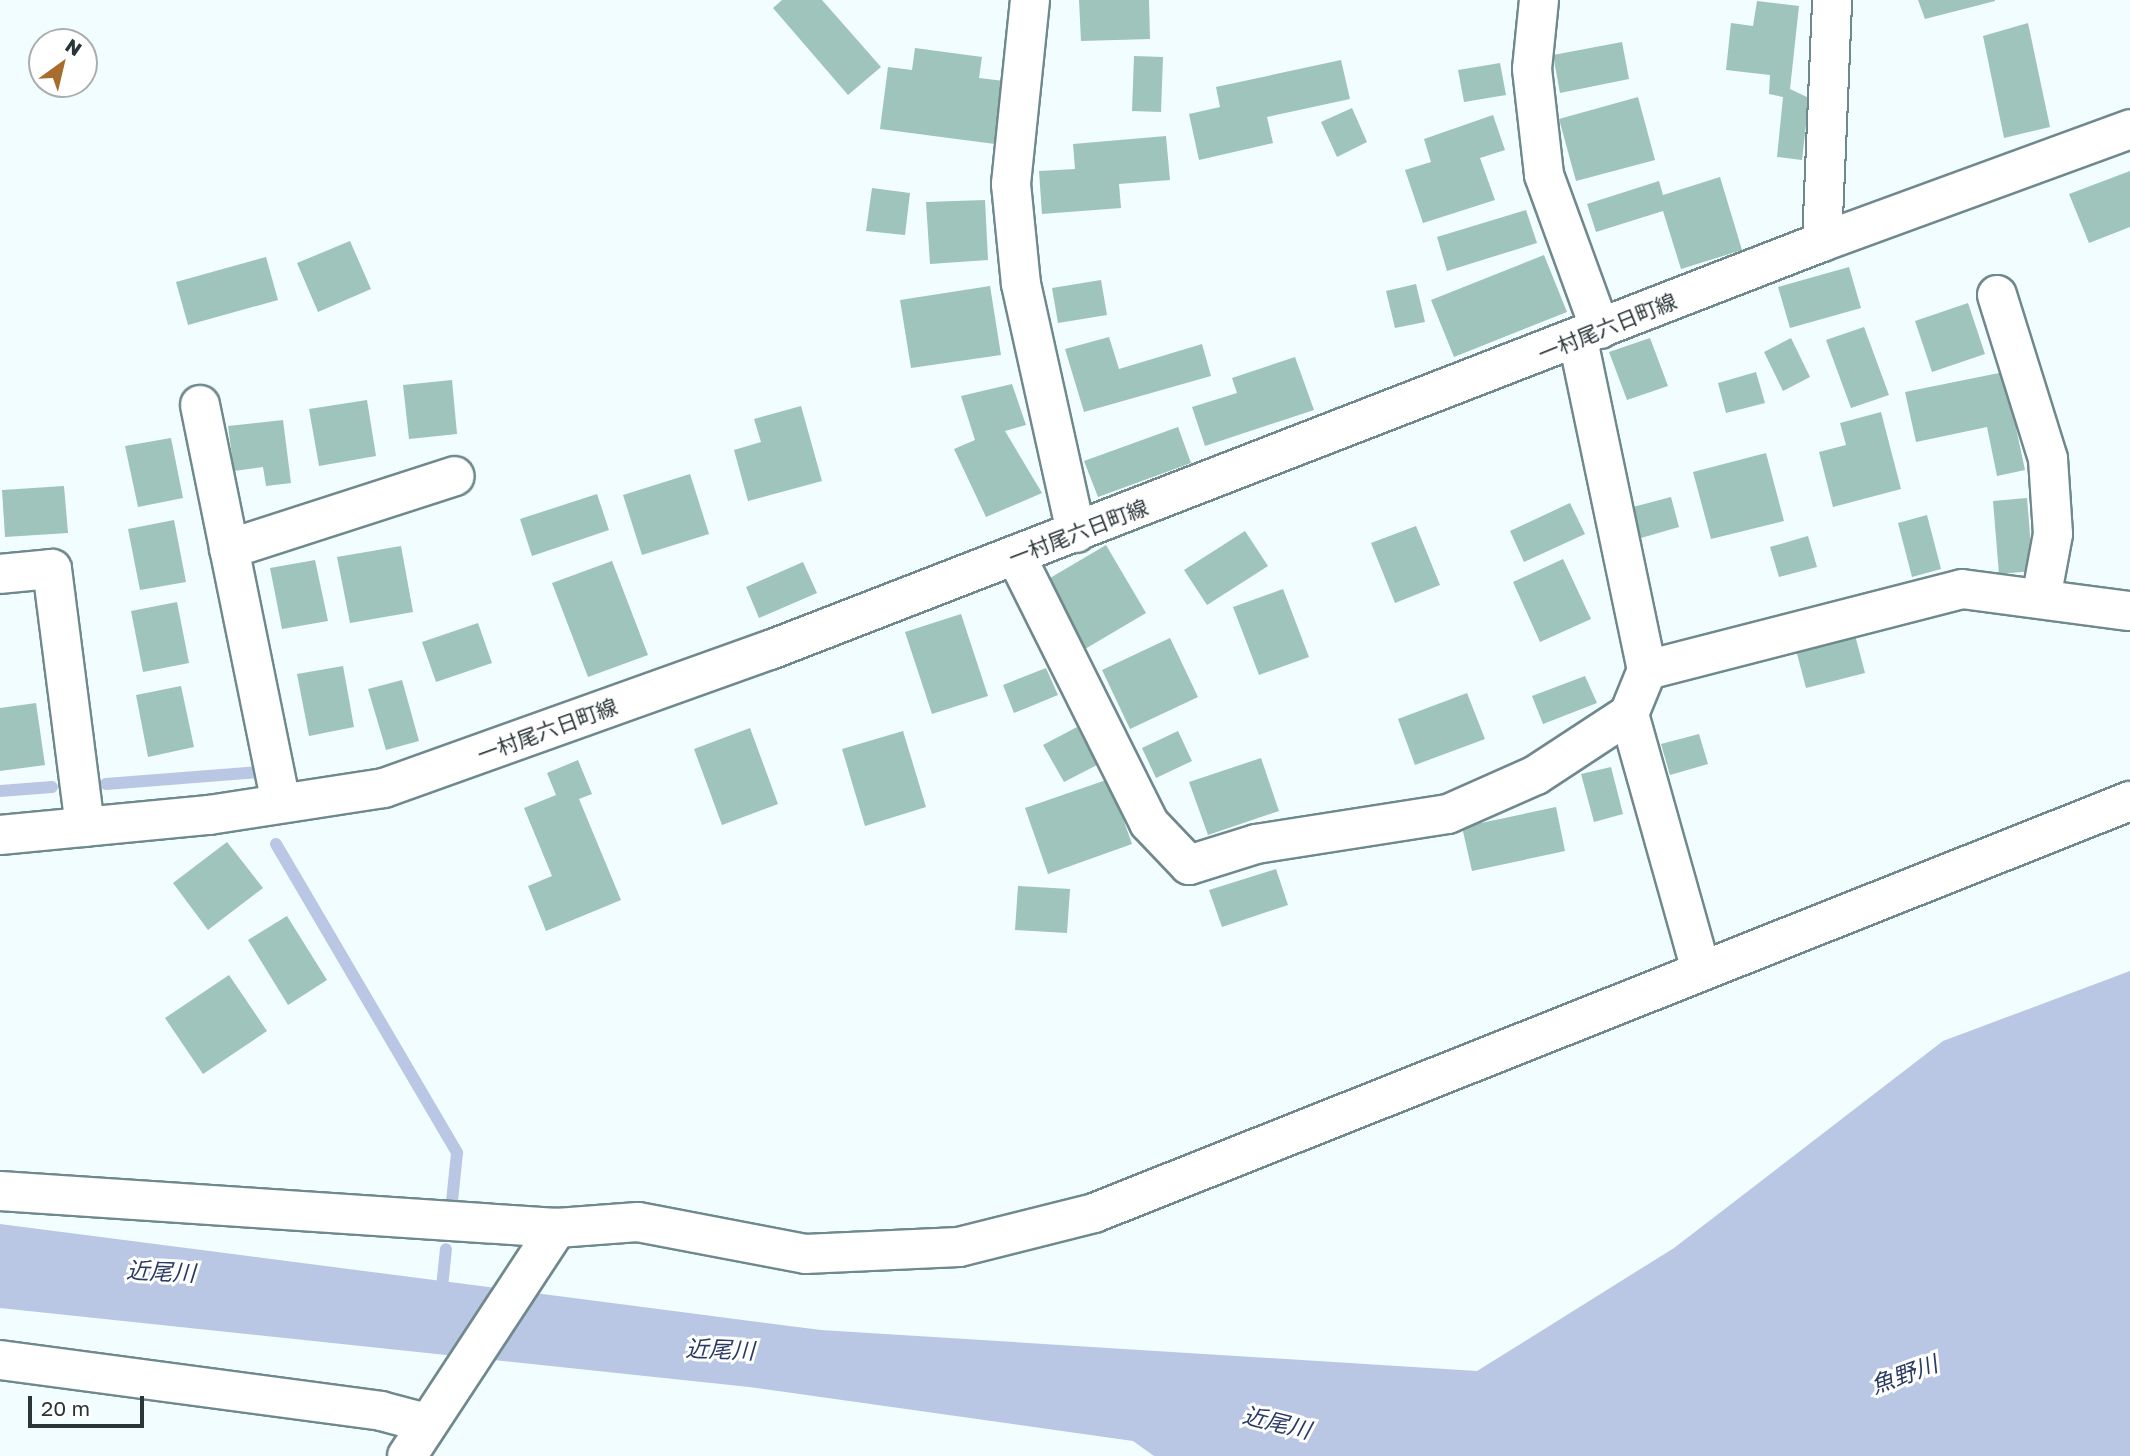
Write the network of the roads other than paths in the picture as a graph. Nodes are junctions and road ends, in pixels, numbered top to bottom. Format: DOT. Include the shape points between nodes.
graph roads {
  1 [pos="1030,0"];
  2 [pos="1539,0"];
  3 [pos="1832,0"];
  4 [pos="2130,129"];
  5 [pos="1822,242"];
  6 [pos="1997,295"];
  7 [pos="1589,334"];
  8 [pos="200,405"];
  9 [pos="455,476"];
  10 [pos="1076,533"];
  11 [pos="229,549"];
  12 [pos="1016,556"];
  13 [pos="0,574"];
  14 [pos="2040,599"];
  15 [pos="2130,611"];
  16 [pos="1647,670"];
  17 [pos="1629,714"];
  18 [pos="2130,801"];
  19 [pos="281,803"];
  20 [pos="85,827"];
  21 [pos="0,835"];
  22 [pos="1701,971"];
  23 [pos="0,1191"];
  24 [pos="557,1228"];
  25 [pos="0,1360"];
  26 [pos="426,1423"];
  27 [pos="407,1456"];
  1 -- 10 [label="street" via="1011,184 1021,284"];
  2 -- 7 [label="street" via="1532,69 1544,175"];
  3 -- 5 [label="street"];
  4 -- 5 [label="street, 一村尾六日町線"];
  5 -- 7 [label="street, 一村尾六日町線"];
  6 -- 14 [label="street" via="2048,459 2053,534"];
  7 -- 10 [label="street, 一村尾六日町線"];
  7 -- 16 [label="street"];
  8 -- 11 [label="street"];
  9 -- 11 [label="street"];
  10 -- 12 [label="street, 一村尾六日町線"];
  11 -- 19 [label="street"];
  12 -- 17 [label="street" via="1149,823 1189,865 1256,844 1448,814 1535,775"];
  12 -- 19 [label="street, 一村尾六日町線" via="384,788"];
  13 -- 20 [label="street" via="52,569"];
  14 -- 15 [label="street"];
  14 -- 16 [label="street" via="1962,589"];
  16 -- 17 [label="street"];
  17 -- 22 [label="street"];
  18 -- 22 [label="street"];
  19 -- 20 [label="street, 一村尾六日町線"];
  20 -- 21 [label="street, 一村尾六日町線"];
  22 -- 24 [label="street" via="1094,1213 959,1247 805,1254 638,1222"];
  23 -- 24 [label="street"];
  24 -- 26 [label="street"];
  25 -- 26 [label="street" via="381,1411"];
  26 -- 27 [label="street"];
}
